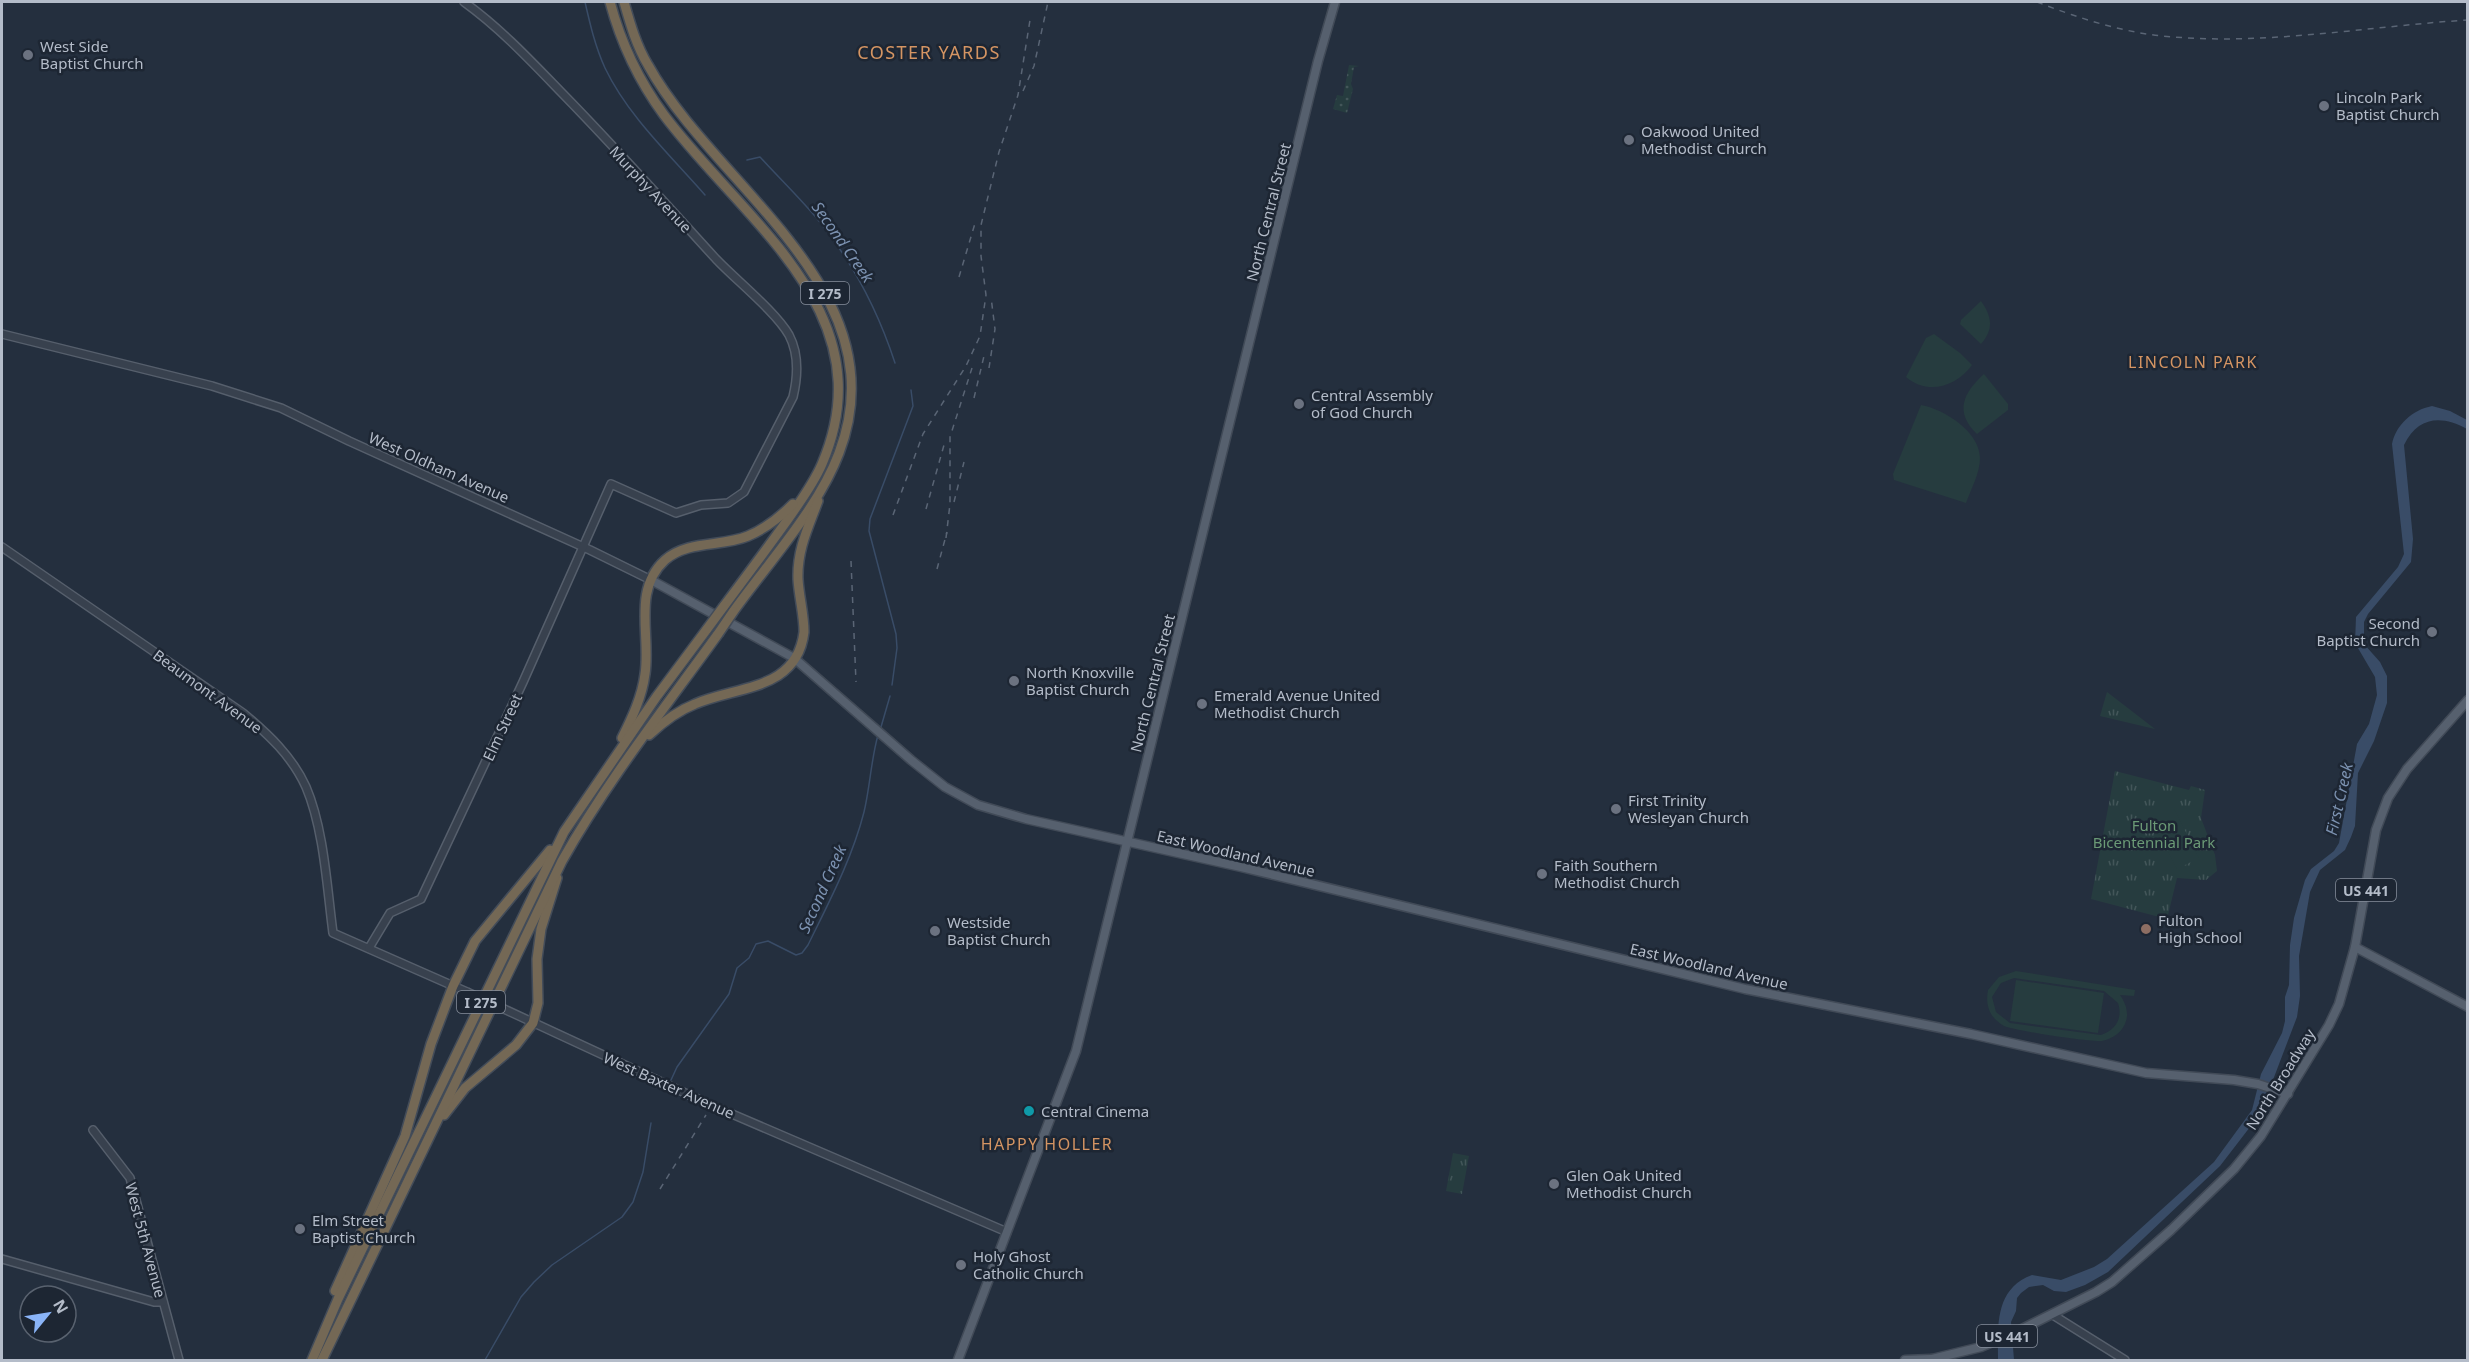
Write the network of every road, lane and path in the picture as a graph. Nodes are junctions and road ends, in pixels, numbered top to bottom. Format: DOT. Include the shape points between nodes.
graph roads {
  1 [pos="464,2"];
  2 [pos="610,2"];
  3 [pos="624,2"];
  4 [pos="1335,2"];
  5 [pos="2,334"];
  6 [pos="826,480"];
  7 [pos="611,484"];
  8 [pos="810,488"];
  9 [pos="2,547"];
  10 [pos="584,547"];
  11 [pos="651,580"];
  12 [pos="794,658"];
  13 [pos="2468,700"];
  14 [pos="630,754"];
  15 [pos="911,760"];
  16 [pos="608,767"];
  17 [pos="564,832"];
  18 [pos="1128,842"];
  19 [pos="562,861"];
  20 [pos="333,933"];
  21 [pos="2355,947"];
  22 [pos="369,948"];
  23 [pos="453,986"];
  24 [pos="2468,1007"];
  25 [pos="533,1023"];
  26 [pos="2288,1094"];
  27 [pos="93,1130"];
  28 [pos="428,1139"];
  29 [pos="1007,1232"];
  30 [pos="2,1259"];
  31 [pos="335,1298"];
  32 [pos="163,1302"];
  33 [pos="2053,1315"];
  34 [pos="326,1326"];
  35 [pos="179,1360"];
  36 [pos="307,1360"];
  37 [pos="312,1360"];
  38 [pos="323,1360"];
  39 [pos="958,1360"];
  40 [pos="1905,1360"];
  41 [pos="1931,1360"];
  42 [pos="2125,1360"];
  1 -- 7 [label="street, Murphy Avenue" via="503,33 589,121 778,322 789,335 795,353 793,397 744,492 728,503 701,505 676,513"];
  2 -- 8 [label="highway, I 275" via="629,58 665,116 794,267 826,323 836,356 838,402 829,442"];
  3 -- 6 [label="highway, I 275" via="647,65 665,92 798,252 834,310 847,349 850,404 839,453"];
  4 -- 18 [label="main road, North Central Street"];
  5 -- 10 [label="street, West Oldham Avenue" via="212,386 281,408"];
  6 -- 12 [label="highway" via="803,537 799,558 804,632"];
  6 -- 14 [label="highway, I 275, bridge"];
  7 -- 10 [label="street, Elm Street"];
  8 -- 11 [label="highway" via="766,527 747,537 676,553 665,560"];
  8 -- 16 [label="highway, I 275, bridge"];
  9 -- 20 [label="street, Beaumont Avenue" via="243,713 275,741 298,772 312,804"];
  10 -- 11 [label="street, West Oldham Avenue"];
  10 -- 22 [label="street, Elm Street" via="421,899 390,913"];
  11 -- 12 [label="main road, West Oldham Avenue"];
  11 -- 16 [label="highway" via="645,602 646,673 633,717"];
  12 -- 14 [label="highway" via="774,678 758,687 680,711"];
  12 -- 15 [label="main road, West Oldham Avenue"];
  13 -- 21 [label="main road, North Broadway / US 441" via="2407,769 2388,798 2376,830"];
  14 -- 19 [label="highway, I 275"];
  15 -- 18 [label="main road, East Woodland Avenue" via="945,787 978,805"];
  16 -- 17 [label="highway, I 275"];
  17 -- 23 [label="highway" via="485,926"];
  17 -- 31 [label="highway, I 275"];
  18 -- 26 [label="main road, East Woodland Avenue" via="1745,989 2146,1073 2234,1080"];
  18 -- 29 [label="main road, North Central Street" via="1076,1051"];
  19 -- 25 [label="highway" via="542,929 537,959 538,1003"];
  19 -- 28 [label="highway, I 275"];
  20 -- 22 [label="street, West Baxter Avenue"];
  21 -- 24 [label="main road"];
  21 -- 26 [label="main road, North Broadway / US 441" via="2339,1004"];
  22 -- 23 [label="street, West Baxter Avenue"];
  23 -- 25 [label="street, West Baxter Avenue, bridge"];
  23 -- 31 [label="highway" via="431,1044 405,1136"];
  25 -- 28 [label="highway" via="516,1046 465,1088"];
  25 -- 29 [label="street, West Baxter Avenue"];
  26 -- 33 [label="main road, North Broadway / US 441" via="2234,1169 2171,1230 2116,1279"];
  27 -- 32 [label="street, West 5th Avenue" via="130,1178"];
  28 -- 38 [label="highway, I 275"];
  29 -- 39 [label="main road, North Central Street"];
  30 -- 32 [label="street"];
  31 -- 34 [label="highway, I 275"];
  32 -- 35 [label="street, West 5th Avenue"];
  33 -- 41 [label="main road, North Broadway / US 441" via="1982,1347"];
  33 -- 42 [label="street"];
  34 -- 36 [label="highway"];
  34 -- 37 [label="highway"];
  40 -- 41 [label="main road, North Broadway"];
}
